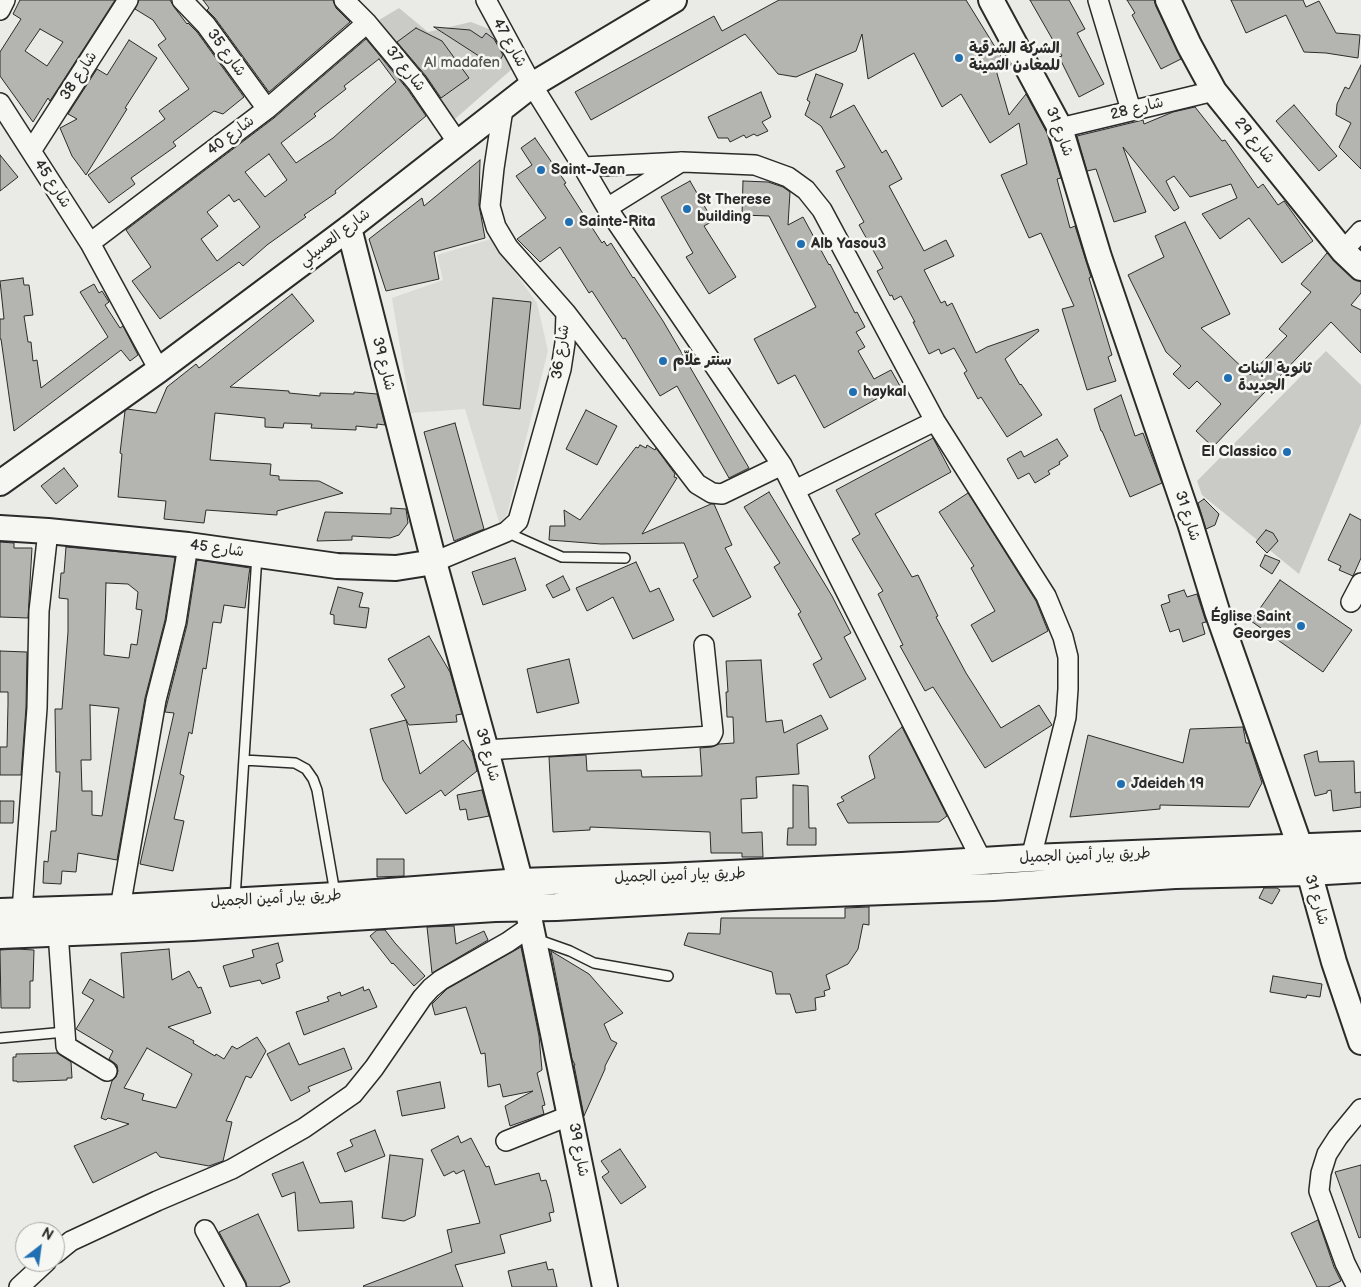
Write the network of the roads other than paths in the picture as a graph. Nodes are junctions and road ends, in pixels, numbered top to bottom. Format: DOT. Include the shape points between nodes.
graph roads {
  1 [pos="6,0"];
  2 [pos="128,0"];
  3 [pos="182,0"];
  4 [pos="344,0"];
  5 [pos="486,0"];
  6 [pos="674,0"];
  7 [pos="991,0"];
  8 [pos="1098,0"];
  9 [pos="1168,0"];
  10 [pos="0,10"];
  11 [pos="367,23"];
  12 [pos="532,85"];
  13 [pos="1214,91"];
  14 [pos="0,103"];
  15 [pos="266,109"];
  16 [pos="503,109"];
  17 [pos="1131,110"];
  18 [pos="1060,128"];
  19 [pos="458,143"];
  20 [pos="31,151"];
  21 [pos="682,162"];
  22 [pos="583,167"];
  23 [pos="607,208"];
  24 [pos="349,228"];
  25 [pos="1361,231"];
  26 [pos="90,242"];
  27 [pos="1343,251"];
  28 [pos="1361,268"];
  29 [pos="566,312"];
  30 [pos="160,370"];
  31 [pos="935,421"];
  32 [pos="782,465"];
  33 [pos="0,483"];
  34 [pos="795,490"];
  35 [pos="0,528"];
  36 [pos="48,530"];
  37 [pos="506,532"];
  38 [pos="188,545"];
  39 [pos="257,555"];
  40 [pos="625,558"];
  41 [pos="434,562"];
  42 [pos="1361,583"];
  43 [pos="1351,602"];
  44 [pos="704,645"];
  45 [pos="486,750"];
  46 [pos="244,760"];
  47 [pos="1361,845"];
  48 [pos="1299,846"];
  49 [pos="1031,858"];
  50 [pos="982,861"];
  51 [pos="1361,869"];
  52 [pos="1309,872"];
  53 [pos="521,882"];
  54 [pos="336,896"];
  55 [pos="235,901"];
  56 [pos="120,908"];
  57 [pos="11,912"];
  58 [pos="531,924"];
  59 [pos="58,932"];
  60 [pos="0,935"];
  61 [pos="668,976"];
  62 [pos="65,1032"];
  63 [pos="0,1038"];
  64 [pos="1361,1042"];
  65 [pos="107,1071"];
  66 [pos="1361,1110"];
  67 [pos="571,1115"];
  68 [pos="506,1141"];
  69 [pos="205,1230"];
  70 [pos="65,1245"];
  71 [pos="35,1272"];
  72 [pos="19,1287"];
  73 [pos="236,1287"];
  74 [pos="606,1287"];
  75 [pos="1357,1287"];
  1 -- 10 [label="street"];
  2 -- 20 [label="street, شارع 38"];
  3 -- 15 [label="street, شارع 35" via="206,25"];
  4 -- 11 [label="street, شارع 37"];
  5 -- 12 [label="street, شارع 47"];
  6 -- 12 [label="street, شارع العسيلي"];
  7 -- 18 [label="street, شارع 31"];
  8 -- 17 [label="street"];
  9 -- 13 [label="street, شارع 29"];
  11 -- 15 [label="street, شارع 40"];
  11 -- 19 [label="street, شارع 37" via="417,82"];
  12 -- 16 [label="street, شارع العسيلي"];
  12 -- 22 [label="street, شارع 47"];
  13 -- 17 [label="street, شارع 28"];
  13 -- 27 [label="street, شارع 29"];
  14 -- 20 [label="street, شارع 45"];
  15 -- 26 [label="street, شارع 40"];
  16 -- 19 [label="street, شارع العسيلي"];
  16 -- 29 [label="street, شارع 36" via="491,194 492,216 508,247"];
  17 -- 18 [label="street, شارع 28"];
  18 -- 48 [label="street, شارع 31" via="1099,257"];
  19 -- 24 [label="street, شارع العسيلي"];
  20 -- 26 [label="street, شارع 45"];
  21 -- 22 [label="street"];
  21 -- 23 [label="street"];
  21 -- 31 [label="street" via="755,165 788,176 806,190 822,210"];
  22 -- 23 [label="street, شارع 47"];
  23 -- 32 [label="street, شارع 47"];
  24 -- 30 [label="street, شارع العسيلي"];
  24 -- 41 [label="street, شارع 39"];
  25 -- 27 [label="street"];
  26 -- 30 [label="street, شارع 45"];
  27 -- 28 [label="street, شارع 29"];
  29 -- 32 [label="street" via="704,489 722,494"];
  29 -- 37 [label="street, شارع 36" via="561,369 520,516"];
  30 -- 33 [label="street, شارع العسيلي"];
  31 -- 34 [label="street"];
  31 -- 49 [label="street" via="1046,596 1068,657 1066,718"];
  32 -- 34 [label="street, شارع 47"];
  34 -- 50 [label="street, شارع 47"];
  35 -- 36 [label="street, شارع 45"];
  36 -- 38 [label="street, شارع 45"];
  36 -- 57 [label="street" via="39,611 37,708"];
  37 -- 40 [label="lane" via="562,557"];
  37 -- 41 [label="street, شارع 36"];
  38 -- 39 [label="street, شارع 45"];
  38 -- 56 [label="street" via="176,622 156,700"];
  39 -- 41 [label="street, شارع 45" via="337,566 396,568"];
  39 -- 46 [label="lane"];
  41 -- 45 [label="street, شارع 39"];
  42 -- 43 [label="street"];
  44 -- 45 [label="street" via="712,736"];
  45 -- 53 [label="street, شارع 39"];
  46 -- 54 [label="lane" via="295,763 314,779"];
  46 -- 55 [label="lane"];
  47 -- 48 [label="main road, طريق بيار أمين الجميل"];
  48 -- 49 [label="main road, طريق بيار أمين الجميل"];
  48 -- 52 [label="street, شارع 31"];
  49 -- 50 [label="main road, طريق بيار أمين الجميل"];
  50 -- 53 [label="main road, طريق بيار أمين الجميل"];
  51 -- 52 [label="main road, طريق بيار أمين الجميل"];
  52 -- 58 [label="main road, طريق بيار أمين الجميل" via="1175,875 993,887 565,906"];
  52 -- 64 [label="street, شارع 31"];
  53 -- 54 [label="main road, طريق بيار أمين الجميل"];
  53 -- 58 [label="street, شارع 39"];
  54 -- 55 [label="main road, طريق بيار أمين الجميل"];
  55 -- 56 [label="main road, طريق بيار أمين الجميل"];
  56 -- 57 [label="main road, طريق بيار أمين الجميل"];
  58 -- 59 [label="main road, طريق بيار أمين الجميل" via="193,927"];
  58 -- 61 [label="lane" via="594,963"];
  58 -- 67 [label="street, شارع 39"];
  58 -- 70 [label="street" via="508,942 431,988 353,1094 304,1128 232,1169"];
  59 -- 60 [label="main road, طريق بيار أمين الجميل"];
  59 -- 62 [label="street"];
  62 -- 63 [label="lane"];
  62 -- 65 [label="street" via="66,1046"];
  66 -- 75 [label="street" via="1327,1154 1319,1191"];
  67 -- 68 [label="street"];
  67 -- 74 [label="street, شارع 39"];
  69 -- 73 [label="street"];
  71 -- 72 [label="street"];
}
